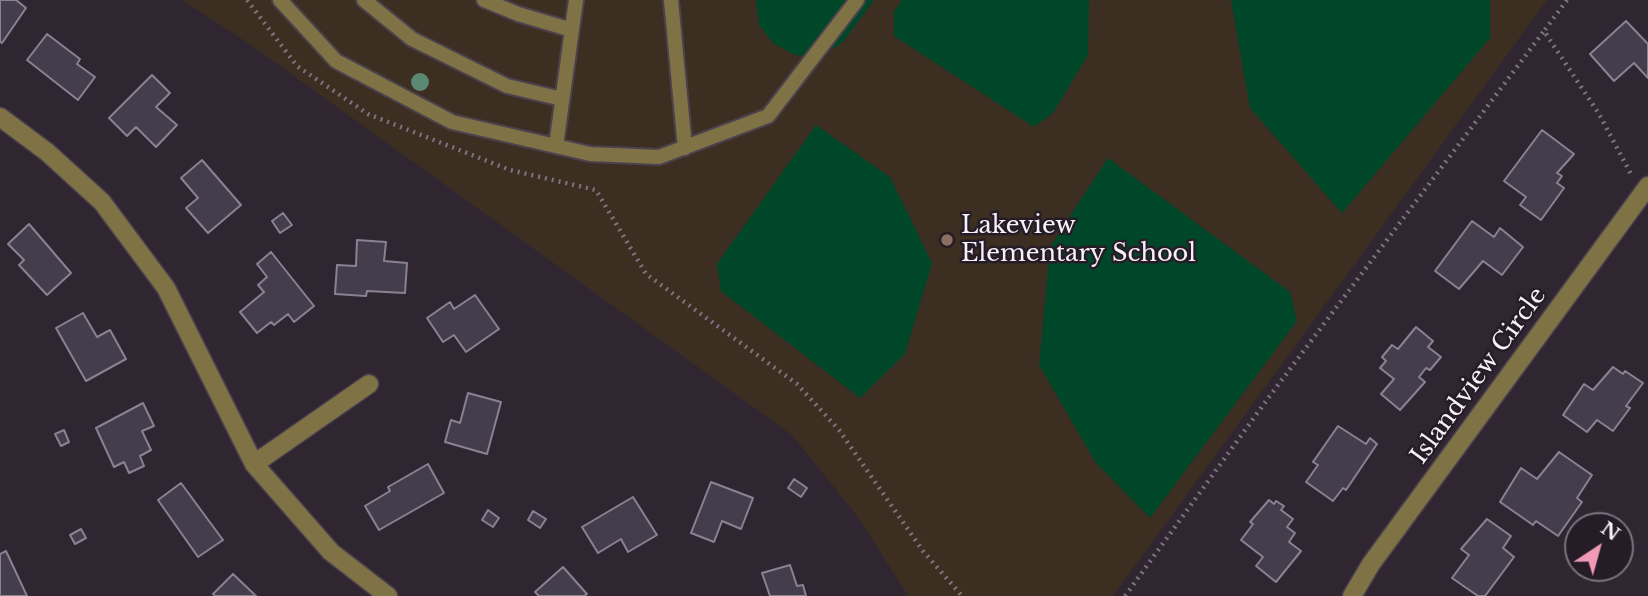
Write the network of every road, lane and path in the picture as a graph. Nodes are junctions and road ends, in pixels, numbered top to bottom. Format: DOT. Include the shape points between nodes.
graph roads {
  1 [pos="247,0"];
  2 [pos="280,0"];
  3 [pos="364,0"];
  4 [pos="484,0"];
  5 [pos="576,0"];
  6 [pos="671,0"];
  7 [pos="857,0"];
  8 [pos="1564,1"];
  9 [pos="572,30"];
  10 [pos="1544,31"];
  11 [pos="562,99"];
  12 [pos="0,117"];
  13 [pos="556,146"];
  14 [pos="685,148"];
  15 [pos="1645,190"];
  16 [pos="369,384"];
  17 [pos="254,464"];
  18 [pos="388,596"];
  19 [pos="962,596"];
  20 [pos="1125,596"];
  21 [pos="1352,596"];
  1 -- 19 [label="path" via="297,66 368,114 510,170 596,190 646,274 797,384 839,430 923,551"];
  2 -- 13 [label="lane" via="336,61 348,68 452,122"];
  3 -- 11 [label="lane" via="412,39 507,86"];
  4 -- 9 [label="lane"];
  5 -- 9 [label="lane"];
  6 -- 14 [label="lane"];
  7 -- 14 [label="lane" via="768,116"];
  8 -- 10 [label="path"];
  9 -- 11 [label="lane"];
  10 -- 15 [label="path"];
  10 -- 20 [label="path"];
  11 -- 13 [label="lane"];
  12 -- 17 [label="street" via="102,202 166,288"];
  13 -- 14 [label="lane" via="590,154 659,157"];
  15 -- 21 [label="street, Islandview Circle"];
  16 -- 17 [label="street"];
  17 -- 18 [label="street" via="331,552"];
}
